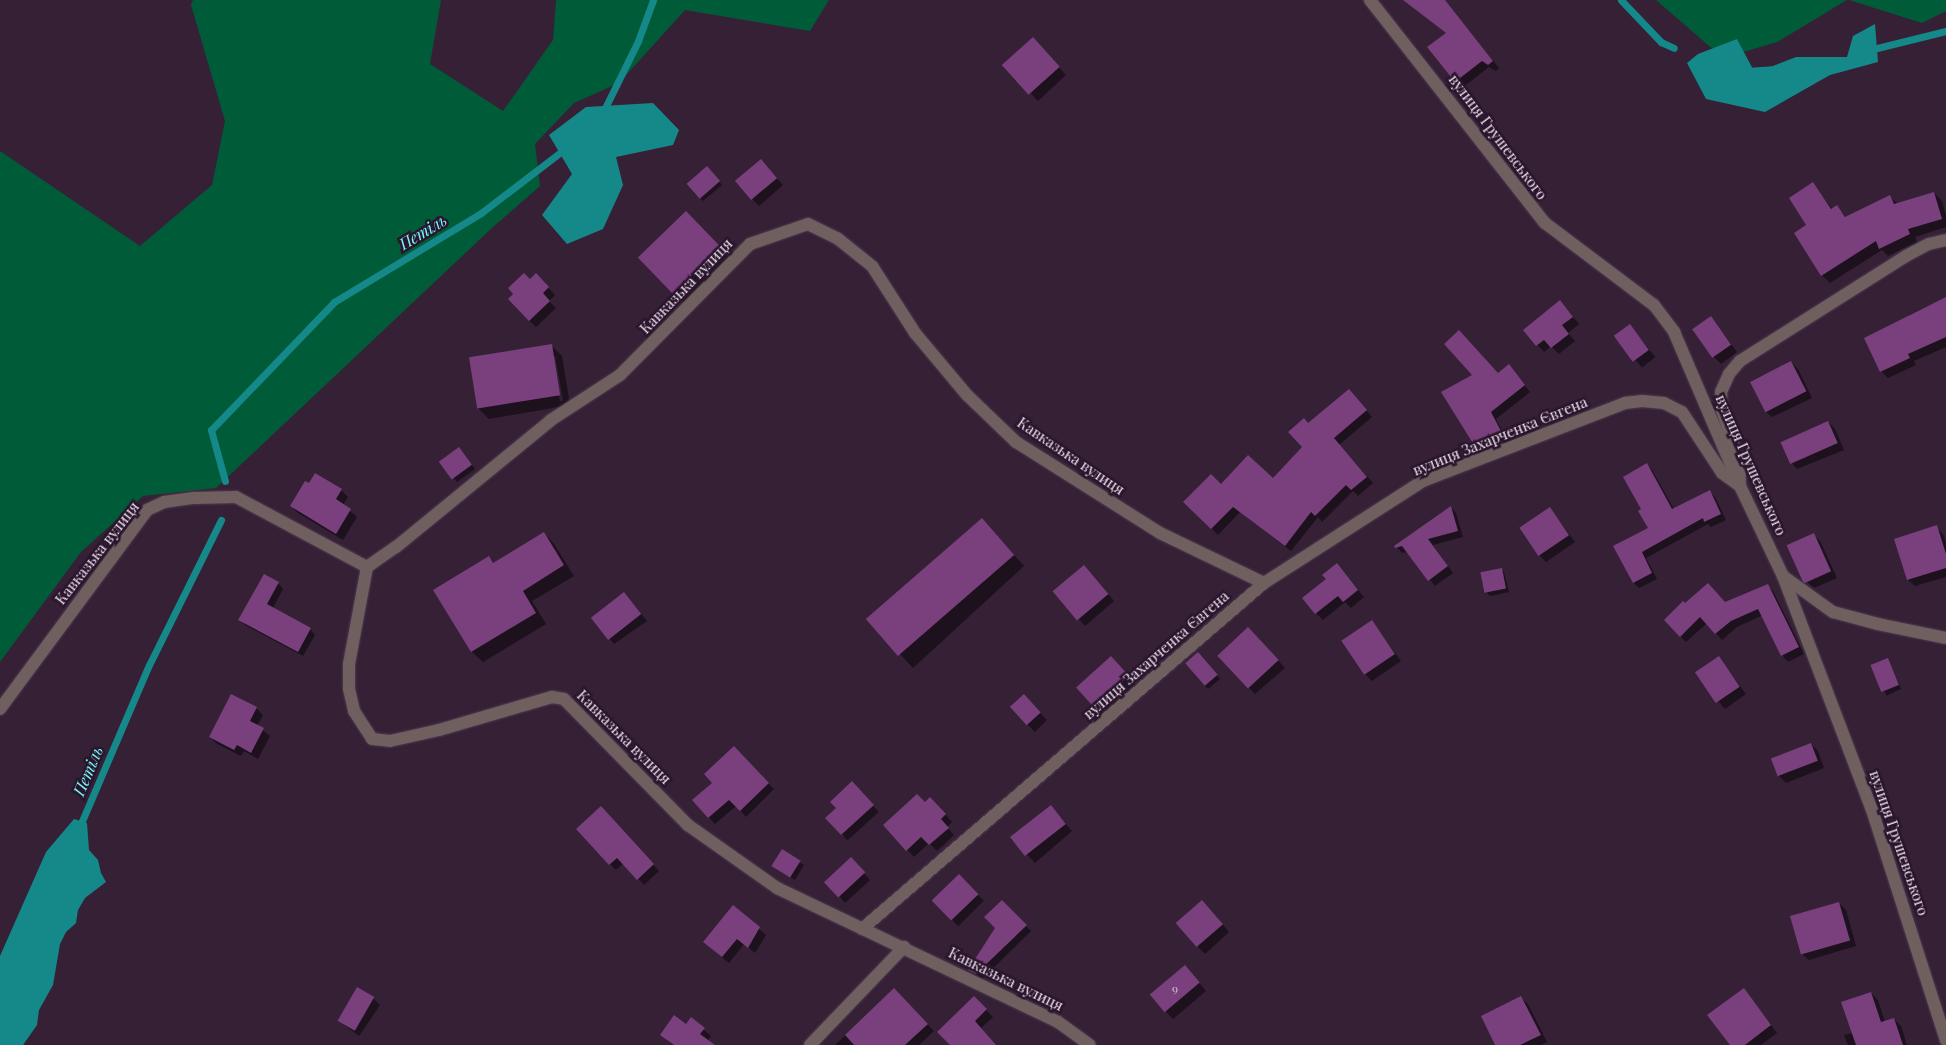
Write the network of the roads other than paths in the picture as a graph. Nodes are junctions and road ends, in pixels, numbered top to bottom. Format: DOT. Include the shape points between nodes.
graph roads {
  1 [pos="1370,0"];
  2 [pos="1946,240"];
  3 [pos="1740,486"];
  4 [pos="367,567"];
  5 [pos="1783,576"];
  6 [pos="1264,583"];
  7 [pos="1946,638"];
  8 [pos="0,709"];
  9 [pos="862,929"];
  10 [pos="904,947"];
  11 [pos="1946,1040"];
  12 [pos="810,1045"];
  13 [pos="1090,1045"];
  1 -- 3 [label="street, вулиця Грушевського" via="1545,223 1654,305 1674,332"];
  2 -- 3 [label="street" via="1929,244 1906,256 1740,361 1729,374 1721,392 1722,410 1739,462"];
  3 -- 5 [label="street, вулиця Грушевського"];
  3 -- 6 [label="street, вулиця Захарченка Євгена" via="1722,473 1682,412 1664,403 1625,403 1423,481"];
  4 -- 6 [label="street, Кавказька вулиця" via="551,420 620,374 750,244 808,224 837,238 872,266 915,333 967,396 1016,442 1160,533"];
  4 -- 8 [label="street, Кавказька вулиця" via="236,497 164,502 147,510"];
  4 -- 9 [label="street, Кавказька вулиця" via="349,664 349,689 354,711 372,739 390,741 552,697 564,699 688,825 777,888"];
  5 -- 7 [label="street" via="1833,612"];
  5 -- 11 [label="street, вулиця Грушевського" via="1872,810"];
  6 -- 9 [label="street, вулиця Захарченка Євгена"];
  9 -- 10 [label="street, Кавказька вулиця"];
  10 -- 12 [label="street"];
  10 -- 13 [label="street, Кавказька вулиця" via="1058,1022"];
}
